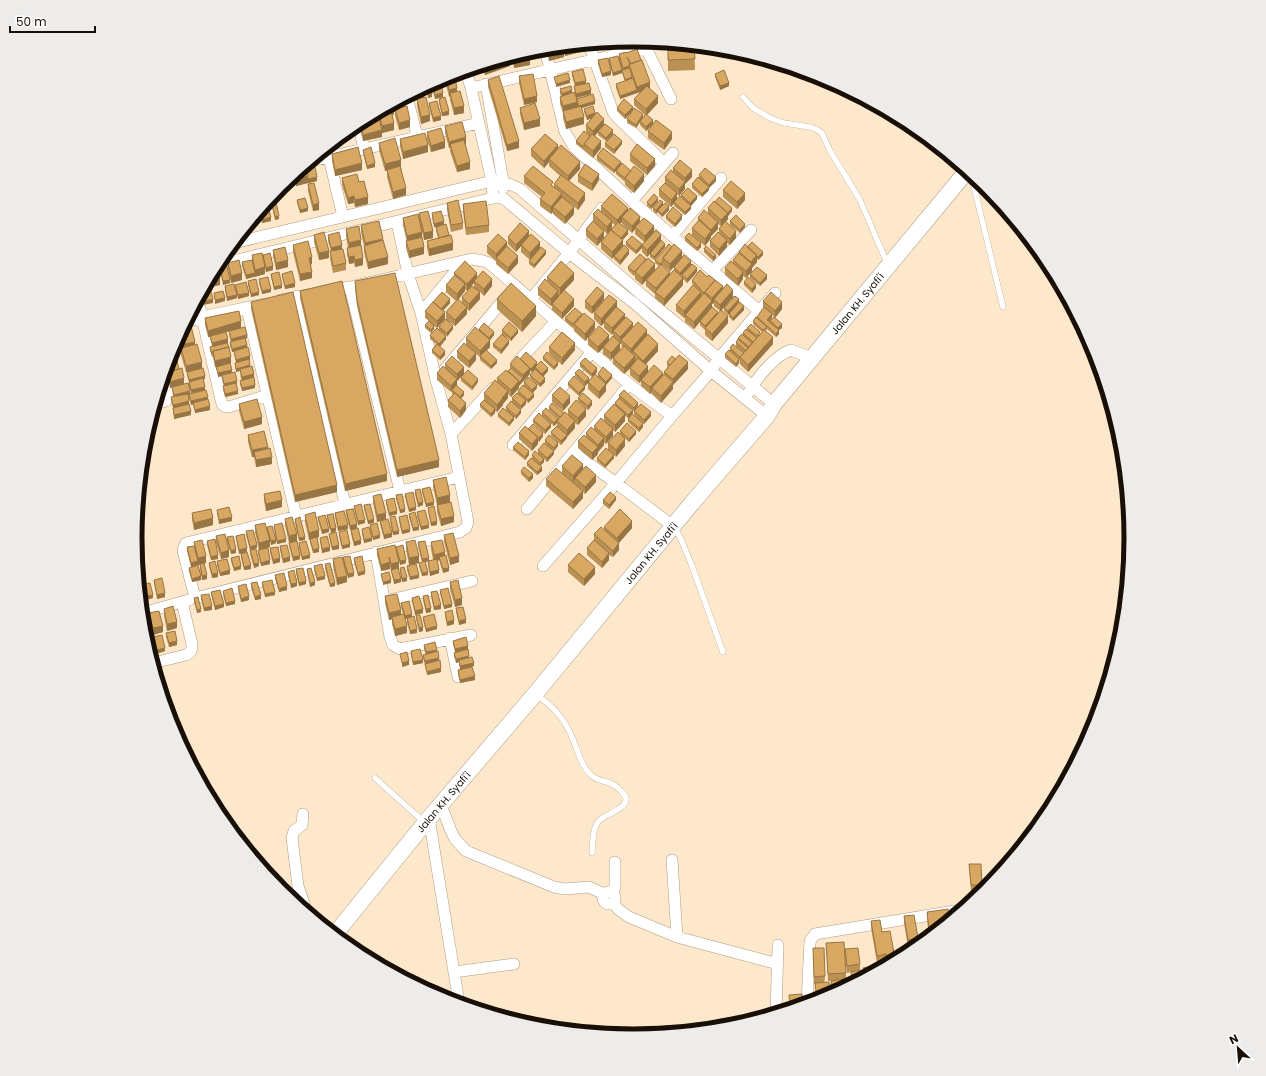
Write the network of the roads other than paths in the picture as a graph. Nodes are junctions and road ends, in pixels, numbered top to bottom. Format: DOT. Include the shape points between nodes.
graph roads {
  1 [pos="637,47"];
  2 [pos="645,47"];
  3 [pos="591,49"];
  4 [pos="546,55"];
  5 [pos="594,60"];
  6 [pos="550,70"];
  7 [pos="467,76"];
  8 [pos="486,84"];
  9 [pos="471,88"];
  10 [pos="743,97"];
  11 [pos="671,99"];
  12 [pos="408,102"];
  13 [pos="479,123"];
  14 [pos="360,130"];
  15 [pos="417,136"];
  16 [pos="364,150"];
  17 [pos="673,153"];
  18 [pos="322,158"];
  19 [pos="329,158"];
  20 [pos="664,163"];
  21 [pos="963,175"];
  22 [pos="721,178"];
  23 [pos="498,182"];
  24 [pos="974,185"];
  25 [pos="613,194"];
  26 [pos="498,198"];
  27 [pos="632,202"];
  28 [pos="358,214"];
  29 [pos="343,217"];
  30 [pos="397,222"];
  31 [pos="362,230"];
  32 [pos="752,230"];
  33 [pos="672,236"];
  34 [pos="578,240"];
  35 [pos="241,241"];
  36 [pos="569,253"];
  37 [pos="463,262"];
  38 [pos="227,263"];
  39 [pos="888,265"];
  40 [pos="712,271"];
  41 [pos="408,274"];
  42 [pos="516,286"];
  43 [pos="350,287"];
  44 [pos="775,293"];
  45 [pos="642,295"];
  46 [pos="297,296"];
  47 [pos="531,299"];
  48 [pos="634,303"];
  49 [pos="1003,307"];
  50 [pos="200,308"];
  51 [pos="247,309"];
  52 [pos="759,311"];
  53 [pos="421,313"];
  54 [pos="202,317"];
  55 [pos="194,320"];
  56 [pos="556,321"];
  57 [pos="591,352"];
  58 [pos="719,358"];
  59 [pos="812,358"];
  60 [pos="711,371"];
  61 [pos="509,372"];
  62 [pos="436,380"];
  63 [pos="498,383"];
  64 [pos="630,385"];
  65 [pos="166,386"];
  66 [pos="752,386"];
  67 [pos="268,395"];
  68 [pos="745,398"];
  69 [pos="162,402"];
  70 [pos="770,410"];
  71 [pos="672,416"];
  72 [pos="451,434"];
  73 [pos="514,445"];
  74 [pos="574,452"];
  75 [pos="459,477"];
  76 [pos="616,483"];
  77 [pos="400,492"];
  78 [pos="345,504"];
  79 [pos="526,509"];
  80 [pos="296,516"];
  81 [pos="672,526"];
  82 [pos="376,552"];
  83 [pos="543,566"];
  84 [pos="472,581"];
  85 [pos="195,598"];
  86 [pos="385,601"];
  87 [pos="182,602"];
  88 [pos="147,611"];
  89 [pos="471,636"];
  90 [pos="450,638"];
  91 [pos="723,652"];
  92 [pos="158,662"];
  93 [pos="458,677"];
  94 [pos="535,694"];
  95 [pos="376,778"];
  96 [pos="441,804"];
  97 [pos="303,814"];
  98 [pos="427,821"];
  99 [pos="592,853"];
  100 [pos="672,860"];
  101 [pos="615,862"];
  102 [pos="610,896"];
  103 [pos="303,901"];
  104 [pos="952,911"];
  105 [pos="338,931"];
  106 [pos="677,937"];
  107 [pos="778,945"];
  108 [pos="514,964"];
  109 [pos="778,964"];
  110 [pos="454,972"];
  111 [pos="458,997"];
  112 [pos="807,997"];
  113 [pos="776,1007"];
  1 -- 5 [label="street"];
  2 -- 11 [label="street"];
  3 -- 5 [label="street"];
  4 -- 6 [label="street"];
  5 -- 6 [label="street"];
  5 -- 20 [label="street" via="613,112"];
  6 -- 8 [label="street"];
  6 -- 25 [label="street" via="567,137"];
  7 -- 9 [label="street"];
  8 -- 9 [label="street"];
  8 -- 23 [label="street"];
  9 -- 13 [label="street"];
  10 -- 39 [label="lane" via="753,108 770,118 810,127 822,133 860,200"];
  12 -- 15 [label="street"];
  13 -- 15 [label="street"];
  13 -- 23 [label="street"];
  14 -- 16 [label="street"];
  15 -- 16 [label="street"];
  16 -- 19 [label="street"];
  17 -- 20 [label="street"];
  18 -- 19 [label="street"];
  19 -- 29 [label="street"];
  20 -- 27 [label="street"];
  21 -- 39 [label="main road, Jalan KH. Syafi'i"];
  22 -- 33 [label="street"];
  23 -- 26 [label="street"];
  23 -- 28 [label="street"];
  23 -- 34 [label="street" via="520,189"];
  24 -- 49 [label="lane"];
  25 -- 27 [label="street"];
  25 -- 34 [label="street"];
  26 -- 30 [label="street"];
  26 -- 36 [label="street"];
  27 -- 33 [label="street"];
  28 -- 29 [label="street"];
  28 -- 31 [label="street"];
  29 -- 35 [label="street"];
  30 -- 31 [label="street"];
  30 -- 41 [label="street"];
  31 -- 38 [label="street"];
  32 -- 40 [label="street"];
  33 -- 40 [label="street"];
  34 -- 36 [label="street"];
  34 -- 45 [label="street"];
  36 -- 47 [label="street"];
  36 -- 48 [label="street"];
  37 -- 41 [label="street"];
  37 -- 42 [label="street" via="478,260 489,263"];
  37 -- 53 [label="street"];
  39 -- 59 [label="main road, Jalan KH. Syafi'i"];
  40 -- 52 [label="street"];
  41 -- 43 [label="street"];
  41 -- 53 [label="street"];
  42 -- 47 [label="street"];
  42 -- 62 [label="street"];
  43 -- 46 [label="street"];
  43 -- 77 [label="street"];
  44 -- 52 [label="street"];
  45 -- 48 [label="street"];
  45 -- 58 [label="street"];
  46 -- 51 [label="street"];
  46 -- 78 [label="street"];
  47 -- 56 [label="street"];
  48 -- 60 [label="street"];
  50 -- 54 [label="street"];
  51 -- 54 [label="street"];
  51 -- 67 [label="street"];
  52 -- 58 [label="street"];
  53 -- 62 [label="street"];
  54 -- 55 [label="street"];
  54 -- 67 [label="street" via="222,404 226,407 232,406"];
  56 -- 57 [label="street"];
  56 -- 61 [label="street"];
  57 -- 64 [label="street"];
  57 -- 73 [label="street"];
  58 -- 60 [label="street"];
  58 -- 66 [label="street"];
  59 -- 66 [label="street" via="791,350 780,354"];
  59 -- 70 [label="main road, Jalan KH. Syafi'i"];
  60 -- 68 [label="street"];
  60 -- 71 [label="street"];
  62 -- 72 [label="street"];
  63 -- 72 [label="street"];
  64 -- 71 [label="street"];
  64 -- 74 [label="street"];
  65 -- 69 [label="street" via="169,397"];
  66 -- 68 [label="street"];
  66 -- 70 [label="street"];
  67 -- 80 [label="street"];
  68 -- 70 [label="street"];
  70 -- 81 [label="main road, Jalan KH. Syafi'i"];
  71 -- 76 [label="street"];
  72 -- 75 [label="street"];
  74 -- 76 [label="street"];
  74 -- 79 [label="street"];
  75 -- 77 [label="street"];
  75 -- 82 [label="street" via="468,522 464,530"];
  76 -- 81 [label="street"];
  76 -- 83 [label="street"];
  77 -- 78 [label="street"];
  78 -- 80 [label="street"];
  80 -- 85 [label="street" via="186,543 183,551"];
  81 -- 91 [label="lane" via="680,537 692,566"];
  81 -- 94 [label="main road, Jalan KH. Syafi'i"];
  82 -- 85 [label="street"];
  82 -- 86 [label="street"];
  84 -- 86 [label="street"];
  85 -- 87 [label="street"];
  86 -- 90 [label="street" via="390,637 396,648"];
  87 -- 88 [label="street"];
  87 -- 92 [label="street" via="192,650 186,655"];
  89 -- 90 [label="street"];
  90 -- 93 [label="street"];
  94 -- 96 [label="main road, Jalan KH. Syafi'i"];
  94 -- 99 [label="lane" via="550,704 560,716 582,763 591,775 595,779 617,786 626,799 622,807 598,821"];
  95 -- 98 [label="lane"];
  96 -- 98 [label="main road, Jalan KH. Syafi'i"];
  96 -- 102 [label="street" via="451,831 466,852 554,887 589,887"];
  97 -- 103 [label="street" via="302,825 294,831 292,838 298,886"];
  98 -- 105 [label="main road, Jalan KH. Syafi'i"];
  98 -- 110 [label="street"];
  100 -- 106 [label="street"];
  101 -- 102 [label="street"];
  102 -- 106 [label="street" via="619,910 628,917"];
  104 -- 112 [label="street" via="815,934 810,941"];
  106 -- 109 [label="street"];
  107 -- 109 [label="street"];
  108 -- 110 [label="street"];
  109 -- 113 [label="street"];
  110 -- 111 [label="street"];
}
